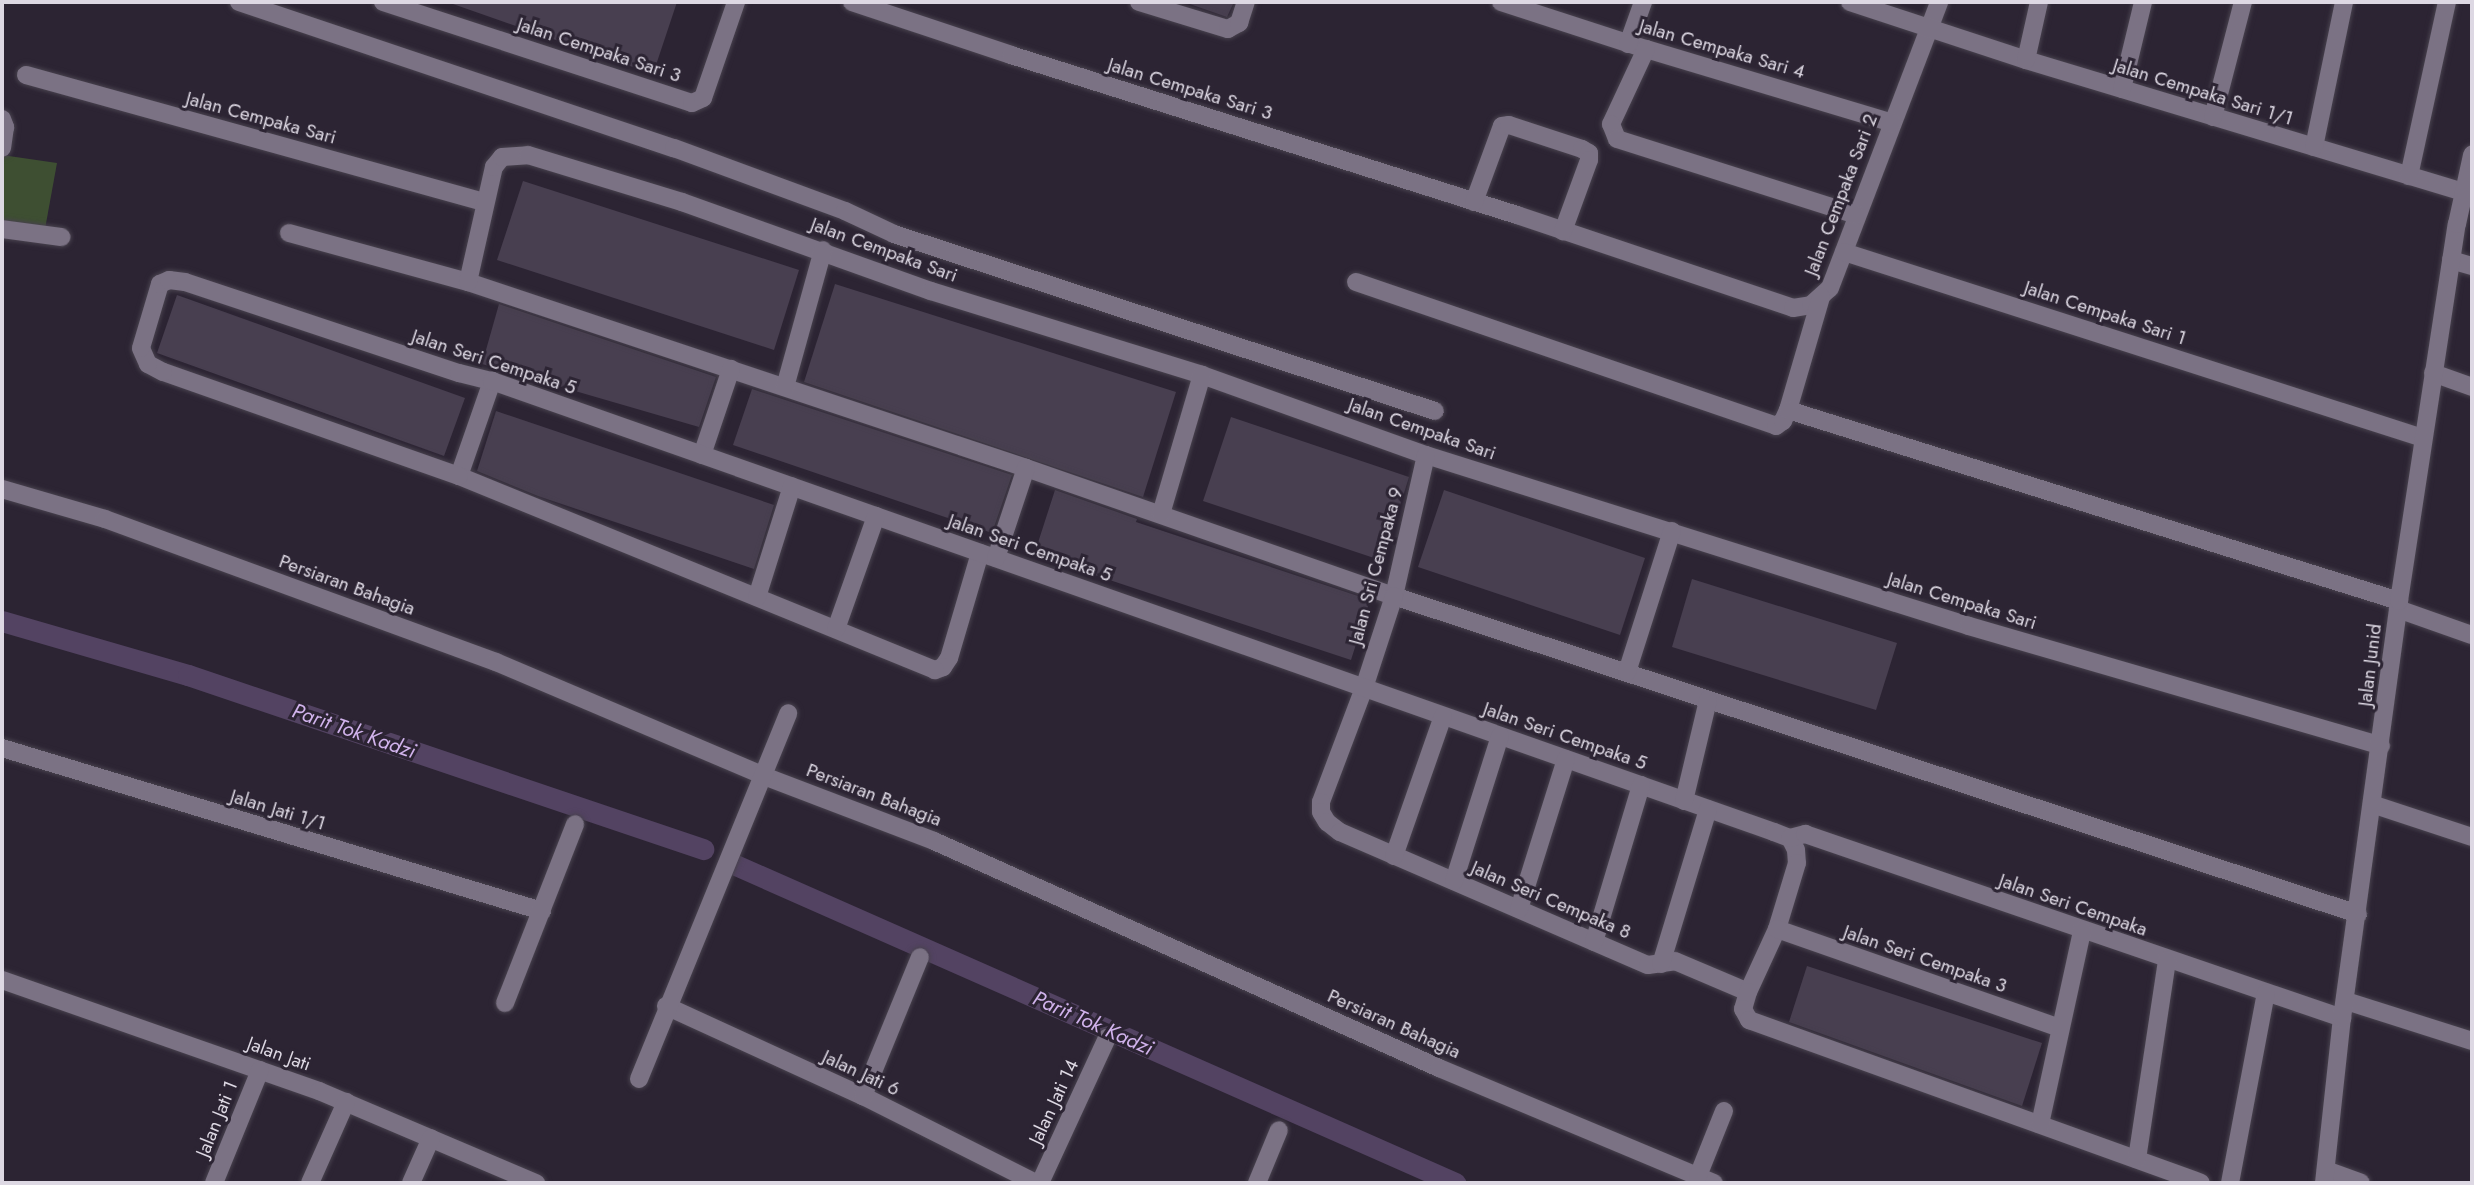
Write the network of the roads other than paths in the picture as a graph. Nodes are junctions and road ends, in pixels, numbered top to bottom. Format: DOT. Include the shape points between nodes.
graph roads {
  1 [pos="239,2"];
  2 [pos="383,2"];
  3 [pos="736,2"];
  4 [pos="852,2"];
  5 [pos="1139,2"];
  6 [pos="1246,2"];
  7 [pos="1501,2"];
  8 [pos="1643,2"];
  9 [pos="1850,2"];
  10 [pos="1939,2"];
  11 [pos="2039,2"];
  12 [pos="2143,2"];
  13 [pos="2243,2"];
  14 [pos="2344,2"];
  15 [pos="2446,2"];
  16 [pos="1930,29"];
  17 [pos="1628,44"];
  18 [pos="1646,49"];
  19 [pos="2026,60"];
  20 [pos="26,75"];
  21 [pos="2122,89"];
  22 [pos="2213,117"];
  23 [pos="2,119"];
  24 [pos="1892,122"];
  25 [pos="2314,147"];
  26 [pos="2,148"];
  27 [pos="2472,155"];
  28 [pos="2409,176"];
  29 [pos="2464,192"];
  30 [pos="485,202"];
  31 [pos="1474,202"];
  32 [pos="1517,215"];
  33 [pos="1856,215"];
  34 [pos="2,229"];
  35 [pos="1563,231"];
  36 [pos="289,233"];
  37 [pos="61,237"];
  38 [pos="823,250"];
  39 [pos="1844,252"];
  40 [pos="2451,260"];
  41 [pos="2472,266"];
  42 [pos="468,282"];
  43 [pos="1356,282"];
  44 [pos="1821,297"];
  45 [pos="731,369"];
  46 [pos="2433,373"];
  47 [pos="1202,375"];
  48 [pos="492,381"];
  49 [pos="785,387"];
  50 [pos="2472,387"];
  51 [pos="1788,410"];
  52 [pos="1436,411"];
  53 [pos="2423,438"];
  54 [pos="702,455"];
  55 [pos="1426,455"];
  56 [pos="1026,468"];
  57 [pos="459,476"];
  58 [pos="792,486"];
  59 [pos="2,489"];
  60 [pos="1161,514"];
  61 [pos="876,516"];
  62 [pos="1672,531"];
  63 [pos="988,555"];
  64 [pos="1394,596"];
  65 [pos="757,597"];
  66 [pos="2399,605"];
  67 [pos="836,629"];
  68 [pos="2472,635"];
  69 [pos="1627,672"];
  70 [pos="1364,688"];
  71 [pos="1708,700"];
  72 [pos="788,713"];
  73 [pos="1443,716"];
  74 [pos="1500,736"];
  75 [pos="2381,746"];
  76 [pos="2,748"];
  77 [pos="1566,759"];
  78 [pos="764,776"];
  79 [pos="1641,785"];
  80 [pos="1684,801"];
  81 [pos="2372,804"];
  82 [pos="1708,809"];
  83 [pos="575,824"];
  84 [pos="1340,832"];
  85 [pos="2472,837"];
  86 [pos="1790,838"];
  87 [pos="1394,856"];
  88 [pos="1454,881"];
  89 [pos="1519,909"];
  90 [pos="542,911"];
  91 [pos="2358,914"];
  92 [pos="1777,929"];
  93 [pos="2081,931"];
  94 [pos="1594,942"];
  95 [pos="920,957"];
  96 [pos="2167,960"];
  97 [pos="1661,964"];
  98 [pos="2,980"];
  99 [pos="1748,992"];
  100 [pos="2266,993"];
  101 [pos="505,1003"];
  102 [pos="666,1006"];
  103 [pos="2344,1009"];
  104 [pos="2059,1028"];
  105 [pos="1107,1038"];
  106 [pos="2472,1041"];
  107 [pos="260,1070"];
  108 [pos="639,1079"];
  109 [pos="863,1096"];
  110 [pos="346,1102"];
  111 [pos="1724,1111"];
  112 [pos="2040,1124"];
  113 [pos="1279,1130"];
  114 [pos="430,1138"];
  115 [pos="2137,1159"];
  116 [pos="503,1177"];
  117 [pos="2325,1177"];
  118 [pos="1703,1180"];
  119 [pos="2354,1180"];
  120 [pos="214,1183"];
  121 [pos="310,1183"];
  122 [pos="411,1183"];
  123 [pos="536,1183"];
  124 [pos="1038,1183"];
  125 [pos="1257,1183"];
  126 [pos="2201,1183"];
  127 [pos="2230,1183"];
  1 -- 52 [label="street" via="674,148 845,211 894,234"];
  2 -- 3 [label="street, Jalan Cempaka Sari 3" via="692,103 704,98"];
  4 -- 31 [label="street, Jalan Cempaka Sari 3"];
  5 -- 6 [label="street" via="1228,29 1239,23"];
  7 -- 17 [label="street, Jalan Cempaka Sari 4"];
  8 -- 17 [label="street"];
  9 -- 16 [label="street, Jalan Cempaka Sari 1/1"];
  10 -- 16 [label="street, Jalan Cempaka Sari 2"];
  11 -- 19 [label="street"];
  12 -- 21 [label="street"];
  13 -- 22 [label="street"];
  14 -- 25 [label="street"];
  15 -- 28 [label="street"];
  16 -- 19 [label="street, Jalan Cempaka Sari 1/1"];
  16 -- 24 [label="street, Jalan Cempaka Sari 2"];
  17 -- 18 [label="street, Jalan Cempaka Sari 4"];
  18 -- 24 [label="street, Jalan Cempaka Sari 4"];
  18 -- 33 [label="street" via="1611,124 1617,139"];
  19 -- 21 [label="street, Jalan Cempaka Sari 1/1"];
  20 -- 30 [label="street, Jalan Cempaka Sari"];
  21 -- 22 [label="street, Jalan Cempaka Sari 1/1"];
  22 -- 25 [label="street, Jalan Cempaka Sari 1/1"];
  23 -- 26 [label="street"];
  24 -- 33 [label="street, Jalan Cempaka Sari 2"];
  25 -- 28 [label="street, Jalan Cempaka Sari 1/1"];
  27 -- 29 [label="street, Jalan Junid"];
  28 -- 29 [label="street, Jalan Cempaka Sari 1/1"];
  29 -- 40 [label="street, Jalan Junid"];
  30 -- 38 [label="street, Jalan Cempaka Sari" via="494,167 502,157 528,155"];
  30 -- 42 [label="street, Jalan Cempaka Sari"];
  31 -- 32 [label="street, Jalan Cempaka Sari 3"];
  31 -- 35 [label="street" via="1502,127 1509,125 1589,153"];
  32 -- 35 [label="street, Jalan Cempaka Sari 2"];
  33 -- 39 [label="street, Jalan Cempaka Sari 2"];
  34 -- 37 [label="street"];
  35 -- 44 [label="street, Jalan Cempaka Sari 2" via="1793,308"];
  36 -- 42 [label="street"];
  38 -- 47 [label="street, Jalan Cempaka Sari" via="931,291"];
  38 -- 49 [label="street"];
  39 -- 44 [label="street, Jalan Cempaka Sari 2" via="1830,288"];
  39 -- 53 [label="street, Jalan Cempaka Sari 1"];
  40 -- 41 [label="street"];
  40 -- 46 [label="street, Jalan Junid"];
  42 -- 45 [label="street"];
  43 -- 51 [label="street" via="1776,426"];
  44 -- 51 [label="street"];
  45 -- 49 [label="street"];
  45 -- 54 [label="street"];
  46 -- 50 [label="street"];
  46 -- 53 [label="street, Jalan Junid"];
  47 -- 55 [label="street, Jalan Cempaka Sari"];
  47 -- 60 [label="street"];
  48 -- 54 [label="street, Jalan Seri Cempaka 5"];
  48 -- 57 [label="street"];
  48 -- 57 [label="street, Jalan Seri Cempaka 5" via="185,282 160,284 141,348 148,364"];
  49 -- 56 [label="street"];
  51 -- 66 [label="street"];
  53 -- 66 [label="street, Jalan Junid"];
  54 -- 58 [label="street, Jalan Seri Cempaka 5"];
  55 -- 62 [label="street, Jalan Cempaka Sari"];
  55 -- 64 [label="street, Jalan Sri Cempaka 9"];
  56 -- 60 [label="street"];
  56 -- 63 [label="street"];
  57 -- 65 [label="street"];
  58 -- 61 [label="street, Jalan Seri Cempaka 5"];
  58 -- 65 [label="street"];
  59 -- 78 [label="street, Persiaran Bahagia" via="105,519 496,662"];
  60 -- 64 [label="street"];
  61 -- 63 [label="street, Jalan Seri Cempaka 5"];
  61 -- 67 [label="street"];
  62 -- 69 [label="street"];
  62 -- 75 [label="street, Jalan Cempaka Sari" via="1969,626"];
  63 -- 67 [label="street" via="943,667 935,670"];
  63 -- 70 [label="street, Jalan Seri Cempaka 5"];
  64 -- 69 [label="street"];
  64 -- 70 [label="street, Jalan Sri Cempaka 9"];
  65 -- 67 [label="street"];
  66 -- 68 [label="street"];
  66 -- 75 [label="street, Jalan Junid"];
  69 -- 71 [label="street"];
  70 -- 73 [label="street, Jalan Seri Cempaka 5"];
  70 -- 84 [label="street, Jalan Sri Cempaka 9" via="1321,802 1327,822"];
  71 -- 80 [label="street"];
  71 -- 91 [label="street"];
  72 -- 78 [label="street"];
  73 -- 74 [label="street, Jalan Seri Cempaka 5"];
  73 -- 87 [label="street"];
  74 -- 77 [label="street, Jalan Seri Cempaka 5"];
  74 -- 88 [label="street"];
  75 -- 81 [label="street, Jalan Junid"];
  76 -- 90 [label="street, Jalan Jati 1/1"];
  77 -- 79 [label="street, Jalan Seri Cempaka 5"];
  77 -- 89 [label="street"];
  78 -- 102 [label="street"];
  78 -- 118 [label="street, Persiaran Bahagia" via="934,841 1439,1068"];
  79 -- 80 [label="street, Jalan Seri Cempaka 5"];
  79 -- 94 [label="street"];
  80 -- 82 [label="street, Jalan Seri Cempaka 5"];
  81 -- 85 [label="street"];
  81 -- 91 [label="street, Jalan Junid"];
  82 -- 86 [label="street, Jalan Seri Cempaka 5"];
  82 -- 97 [label="street"];
  83 -- 90 [label="street"];
  84 -- 87 [label="street, Jalan Seri Cempaka 8"];
  86 -- 92 [label="street" via="1797,863"];
  86 -- 93 [label="street, Jalan Seri Cempaka" via="1805,834"];
  87 -- 88 [label="street, Jalan Seri Cempaka 8"];
  88 -- 89 [label="street, Jalan Seri Cempaka 8"];
  89 -- 94 [label="street, Jalan Seri Cempaka 8"];
  90 -- 101 [label="street"];
  91 -- 103 [label="street, Jalan Junid"];
  92 -- 99 [label="street"];
  92 -- 104 [label="street, Jalan Seri Cempaka 3"];
  93 -- 96 [label="street, Jalan Seri Cempaka"];
  93 -- 104 [label="street"];
  94 -- 97 [label="street, Jalan Seri Cempaka 8" via="1648,965"];
  95 -- 109 [label="street"];
  96 -- 100 [label="street, Jalan Seri Cempaka"];
  96 -- 115 [label="street"];
  97 -- 99 [label="street, Jalan Seri Cempaka 8" via="1675,961"];
  98 -- 107 [label="street, Jalan Jati"];
  99 -- 112 [label="street" via="1744,1009 1749,1020"];
  100 -- 103 [label="street, Jalan Seri Cempaka"];
  100 -- 127 [label="street"];
  102 -- 108 [label="street"];
  102 -- 109 [label="street, Jalan Jati 6"];
  103 -- 106 [label="street, Jalan Seri Cempaka"];
  103 -- 117 [label="street, Jalan Junid"];
  104 -- 112 [label="street"];
  105 -- 124 [label="street, Jalan Jati 14"];
  107 -- 110 [label="street, Jalan Jati"];
  107 -- 120 [label="street, Jalan Jati 1"];
  109 -- 124 [label="street, Jalan Jati 6"];
  110 -- 114 [label="street, Jalan Jati"];
  110 -- 121 [label="street"];
  111 -- 118 [label="street"];
  112 -- 115 [label="street"];
  113 -- 125 [label="street"];
  114 -- 116 [label="street, Jalan Jati"];
  114 -- 122 [label="street"];
  115 -- 126 [label="street"];
  116 -- 123 [label="street, Jalan Jati"];
  117 -- 119 [label="street"];
}
